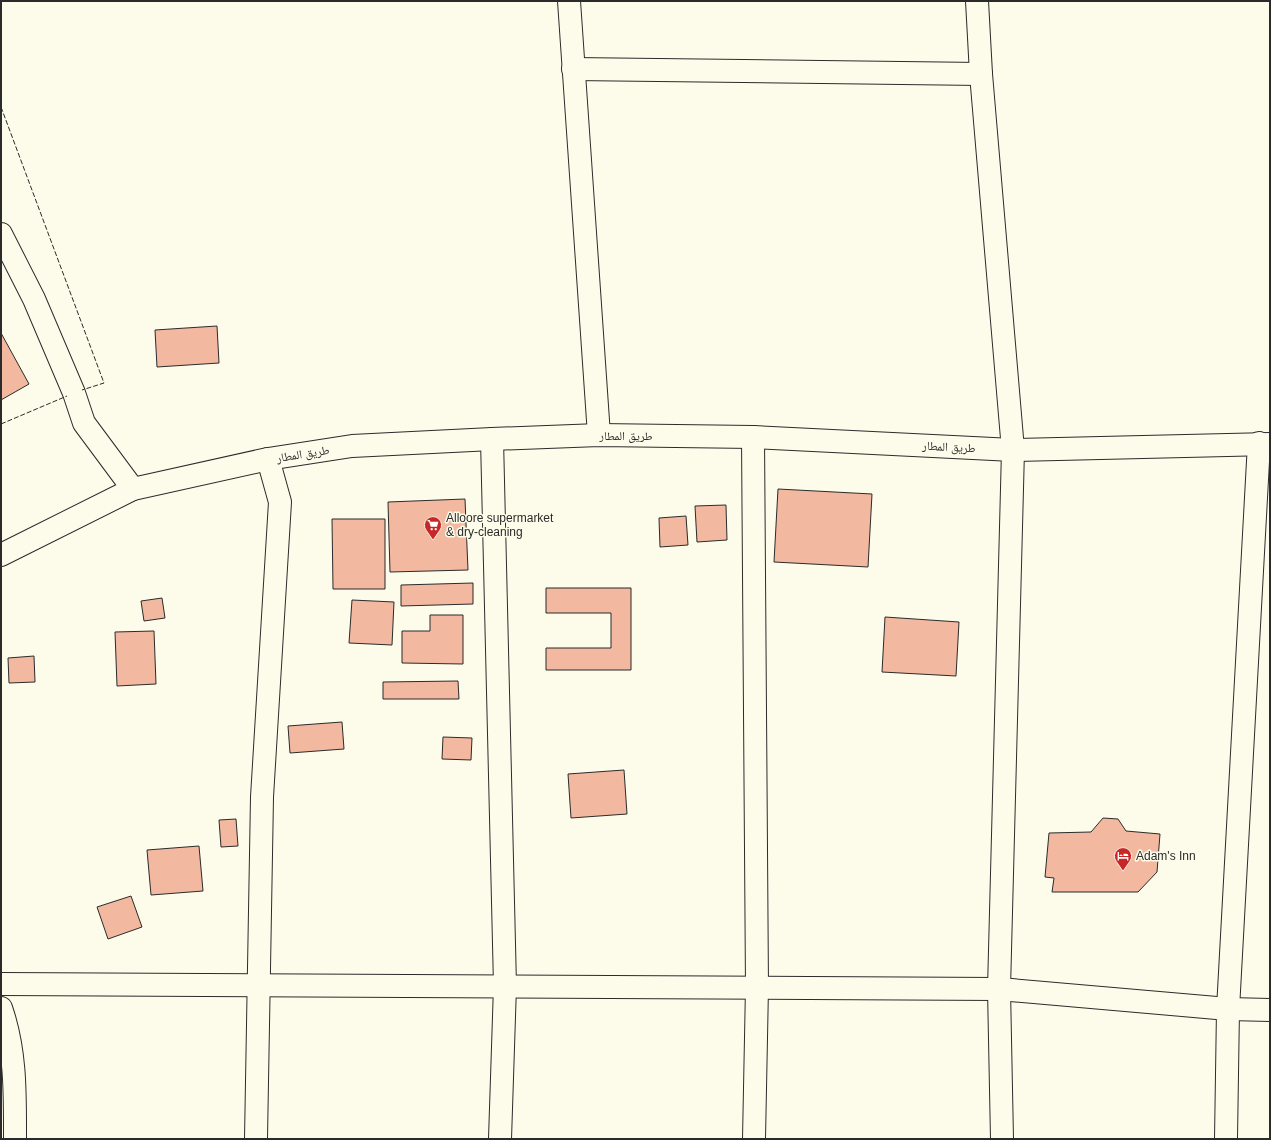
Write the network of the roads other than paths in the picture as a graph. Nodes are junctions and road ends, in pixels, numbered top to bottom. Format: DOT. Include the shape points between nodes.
graph roads {
  1 [pos="569,1"];
  2 [pos="977,1"];
  3 [pos="573,69"];
  4 [pos="981,74"];
  5 [pos="1,234"];
  6 [pos="599,435"];
  7 [pos="753,437"];
  8 [pos="492,439"];
  9 [pos="1265,443"];
  10 [pos="1014,450"];
  11 [pos="268,459"];
  12 [pos="134,489"];
  13 [pos="1,555"];
  14 [pos="1,984"];
  15 [pos="260,985"];
  16 [pos="505,986"];
  17 [pos="757,987"];
  18 [pos="999,989"];
  19 [pos="1,1008"];
  20 [pos="1228,1009"];
  21 [pos="1270,1010"];
  22 [pos="15,1139"];
  23 [pos="256,1139"];
  24 [pos="500,1139"];
  25 [pos="754,1139"];
  26 [pos="1002,1139"];
  27 [pos="1226,1139"];
  1 -- 3 [label="street"];
  2 -- 4 [label="street"];
  3 -- 4 [label="street"];
  3 -- 6 [label="street"];
  4 -- 10 [label="street"];
  5 -- 12 [label="street" via="34,299 84,423"];
  6 -- 7 [label="street, طريق المطار"];
  6 -- 8 [label="street, طريق المطار"];
  7 -- 10 [label="street, طريق المطار"];
  7 -- 17 [label="street"];
  8 -- 11 [label="street, طريق المطار" via="352,446"];
  8 -- 16 [label="street"];
  9 -- 10 [label="street, طريق المطار"];
  9 -- 20 [label="street"];
  10 -- 18 [label="street"];
  11 -- 12 [label="street, طريق المطار"];
  11 -- 15 [label="street" via="280,502 262,797"];
  12 -- 13 [label="street, طريق المطار"];
  14 -- 15 [label="street"];
  15 -- 16 [label="street"];
  15 -- 23 [label="street"];
  16 -- 17 [label="street"];
  16 -- 24 [label="street"];
  17 -- 18 [label="street"];
  17 -- 25 [label="street"];
  18 -- 20 [label="street"];
  18 -- 26 [label="street"];
  19 -- 22 [label="street" via="15,1072"];
  20 -- 21 [label="street"];
  20 -- 27 [label="street"];
}
